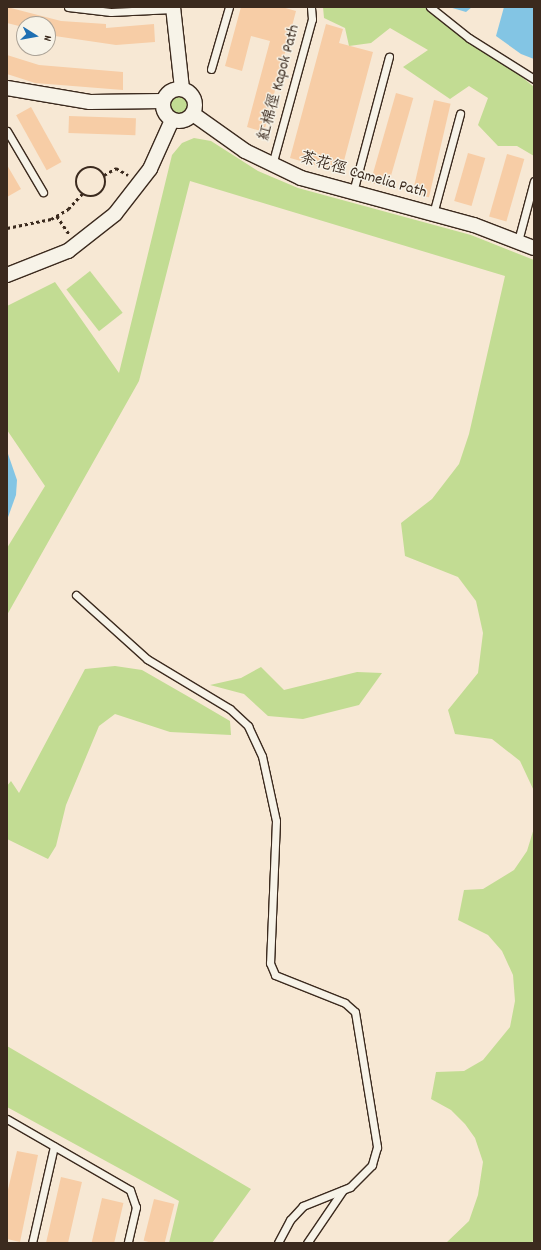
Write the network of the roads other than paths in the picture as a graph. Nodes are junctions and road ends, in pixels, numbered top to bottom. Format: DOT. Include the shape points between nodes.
graph roads {
  1 [pos="68,7"];
  2 [pos="229,7"];
  3 [pos="311,7"];
  4 [pos="430,7"];
  5 [pos="173,8"];
  6 [pos="389,57"];
  7 [pos="211,69"];
  8 [pos="534,79"];
  9 [pos="7,88"];
  10 [pos="182,89"];
  11 [pos="163,100"];
  12 [pos="193,114"];
  13 [pos="460,114"];
  14 [pos="172,120"];
  15 [pos="7,131"];
  16 [pos="272,166"];
  17 [pos="534,181"];
  18 [pos="43,192"];
  19 [pos="353,192"];
  20 [pos="433,214"];
  21 [pos="518,241"];
  22 [pos="534,248"];
  23 [pos="7,275"];
  24 [pos="76,595"];
  25 [pos="7,1119"];
  26 [pos="54,1146"];
  27 [pos="343,1190"];
  28 [pos="32,1243"];
  29 [pos="128,1243"];
  30 [pos="278,1243"];
  31 [pos="307,1243"];
  1 -- 5 [label="lane" via="111,12"];
  2 -- 7 [label="lane"];
  3 -- 16 [label="lane, 紅棉徑 Kapok Path" via="312,19"];
  4 -- 8 [label="lane" via="469,38"];
  5 -- 10 [label="street"];
  6 -- 19 [label="lane"];
  9 -- 11 [label="street" via="90,102"];
  10 -- 11 [label="street" via="170,91"];
  10 -- 12 [label="street" via="192,96"];
  11 -- 14 [label="street" via="164,112"];
  12 -- 14 [label="street" via="184,121"];
  12 -- 16 [label="street, 茶花徑 Camelia Path" via="227,140"];
  13 -- 20 [label="lane"];
  14 -- 23 [label="street" via="150,169 115,214 68,251"];
  15 -- 18 [label="lane"];
  16 -- 19 [label="street, 茶花徑 Camelia Path" via="301,178"];
  17 -- 21 [label="lane"];
  19 -- 20 [label="street, 茶花徑 Camelia Path"];
  20 -- 21 [label="street, 茶花徑 Camelia Path"];
  21 -- 22 [label="street, 茶花徑 Camelia Path"];
  24 -- 27 [label="lane" via="147,659 230,709 248,726 262,756 278,842 270,963 275,975 345,1003 355,1012 377,1147 372,1166"];
  25 -- 26 [label="lane"];
  26 -- 28 [label="lane"];
  26 -- 29 [label="lane" via="130,1190 136,1207"];
  27 -- 30 [label="lane" via="303,1206 290,1220"];
  27 -- 31 [label="lane"];
}
